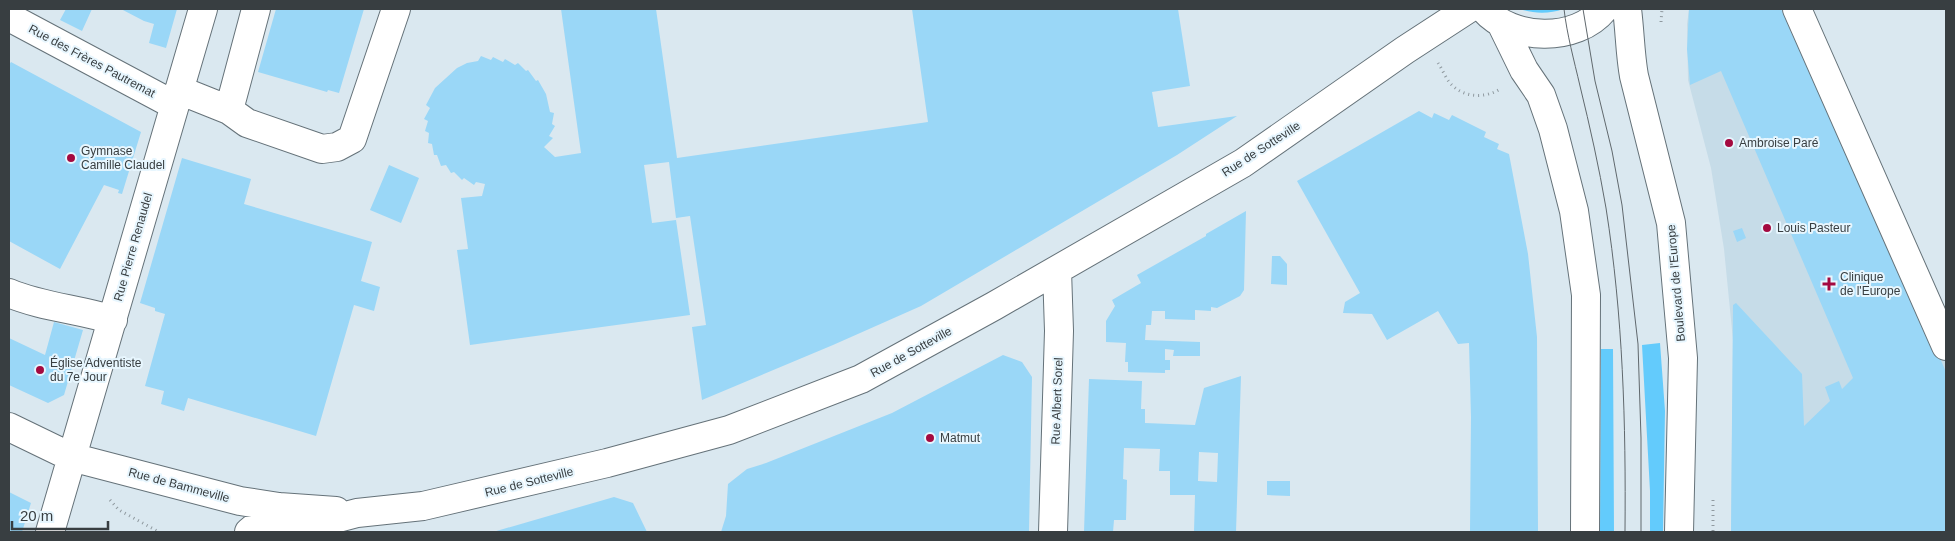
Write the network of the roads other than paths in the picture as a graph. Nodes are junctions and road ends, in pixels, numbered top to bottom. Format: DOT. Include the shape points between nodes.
graph roads {
  1 [pos="203,9"];
  2 [pos="256,9"];
  3 [pos="396,9"];
  4 [pos="1468,9"];
  5 [pos="1604,9"];
  6 [pos="1627,9"];
  7 [pos="1797,9"];
  8 [pos="1493,16"];
  9 [pos="9,17"];
  10 [pos="177,98"];
  11 [pos="229,110"];
  12 [pos="1057,270"];
  13 [pos="9,293"];
  14 [pos="113,320"];
  15 [pos="1946,346"];
  16 [pos="9,427"];
  17 [pos="71,456"];
  18 [pos="357,513"];
  19 [pos="282,520"];
  20 [pos="50,532"];
  21 [pos="249,532"];
  22 [pos="1053,532"];
  23 [pos="1585,532"];
  24 [pos="1679,532"];
  1 -- 10 [label="street, Rue Pierre Renaudel"];
  2 -- 11 [label="street"];
  3 -- 11 [label="street, Rue des Frères Pautremat" via="352,139 337,147 322,149 247,123"];
  4 -- 12 [label="street, Rue de Sotteville" via="1243,163"];
  5 -- 8 [label="street" via="1585,24 1543,35 1521,32"];
  6 -- 24 [label="street, Boulevard de l'Europe" via="1633,68 1671,223 1683,358"];
  7 -- 15 [label="street"];
  8 -- 23 [label="street" via="1541,95 1574,211 1586,295"];
  9 -- 10 [label="street, Rue des Frères Pautremat"];
  10 -- 11 [label="street, Rue des Frères Pautremat"];
  10 -- 14 [label="street, Rue Pierre Renaudel"];
  12 -- 18 [label="street, Rue de Sotteville" via="861,379 729,430 486,493 422,506"];
  12 -- 22 [label="street, Rue Albert Sorel" via="1059,331"];
  13 -- 14 [label="street" via="30,302 88,312"];
  14 -- 17 [label="street, Rue Pierre Renaudel"];
  16 -- 17 [label="street, Rue de Bammeville"];
  17 -- 19 [label="street, Rue de Bammeville" via="240,501"];
  17 -- 20 [label="street, Rue Pierre Renaudel"];
  18 -- 19 [label="street, Rue de Bammeville"];
  19 -- 21 [label="street"];
}
